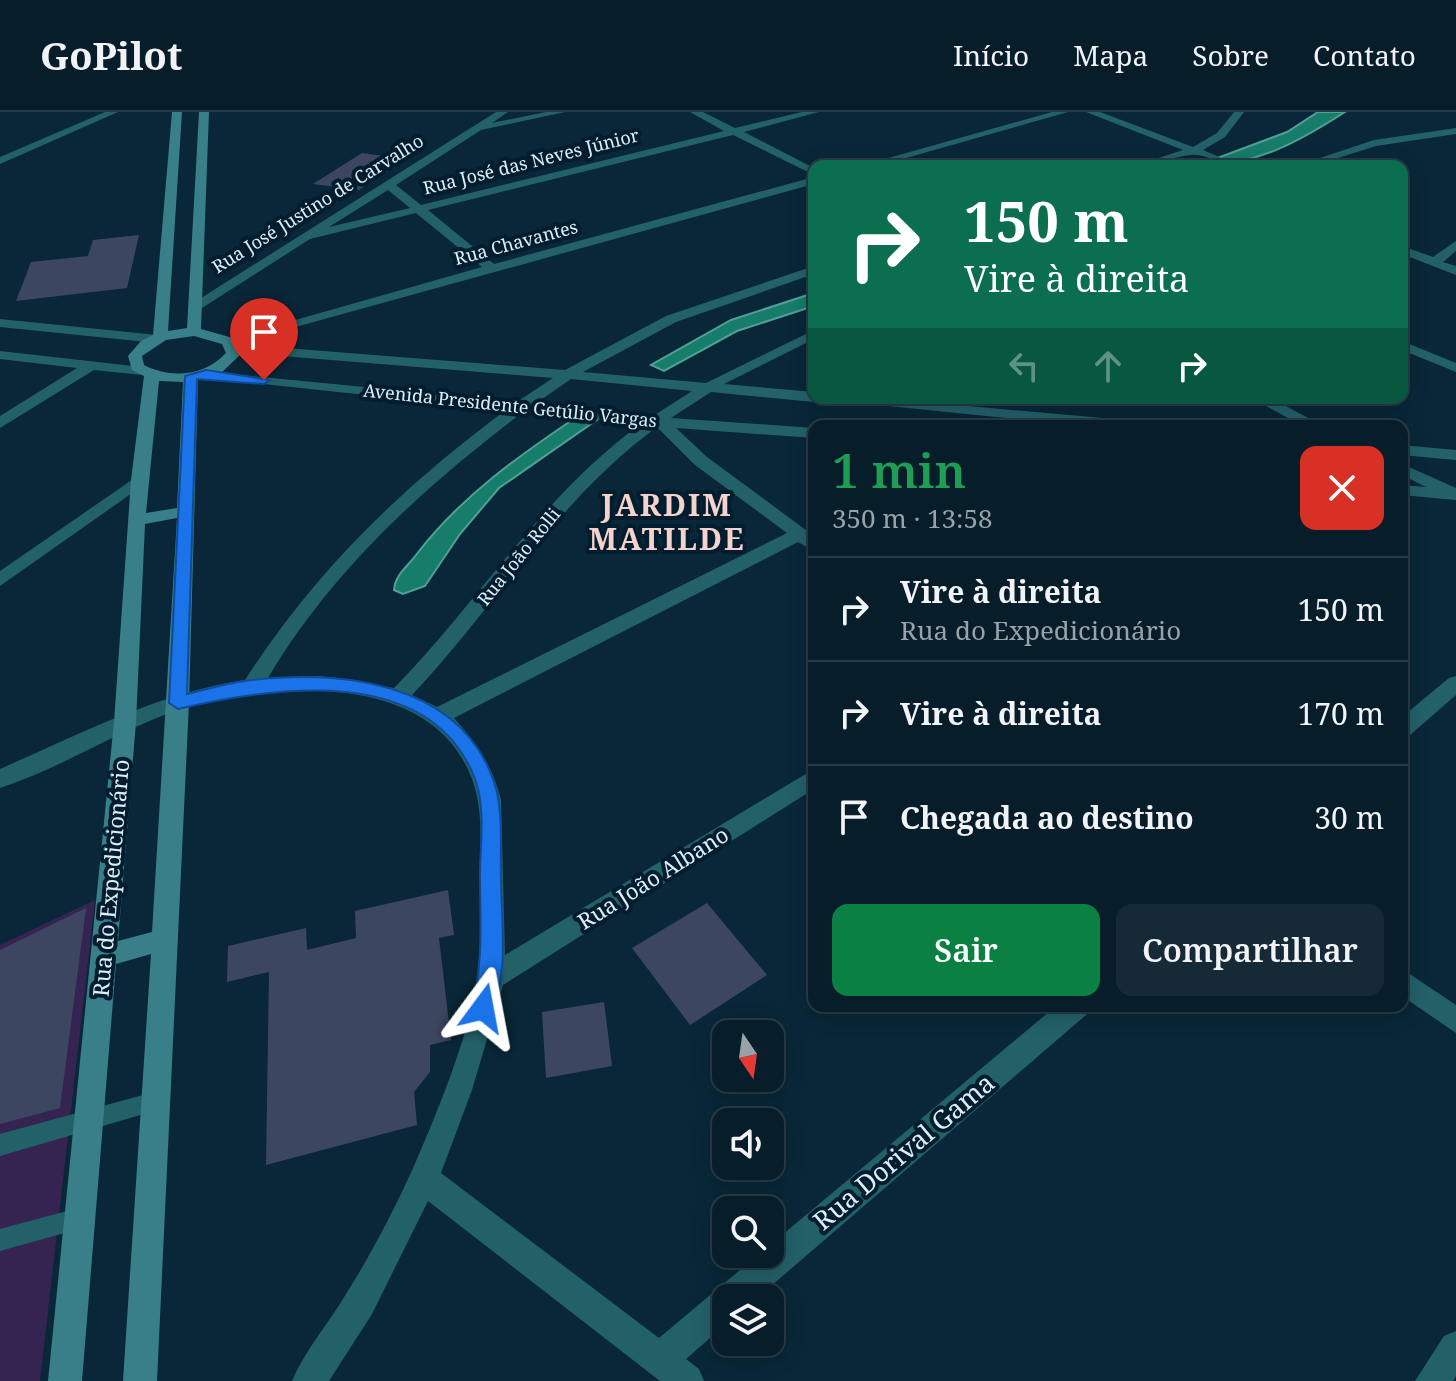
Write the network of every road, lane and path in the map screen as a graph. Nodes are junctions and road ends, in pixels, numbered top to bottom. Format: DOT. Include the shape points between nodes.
graph roads {
  1 [pos="113,112"];
  2 [pos="177,112"];
  3 [pos="204,112"];
  4 [pos="503,112"];
  5 [pos="560,112"];
  6 [pos="695,112"];
  7 [pos="814,112"];
  8 [pos="1063,112"];
  9 [pos="1091,112"];
  10 [pos="1239,112"];
  11 [pos="472,131"];
  12 [pos="735,131"];
  13 [pos="1456,134"];
  14 [pos="1194,151"];
  15 [pos="3,158"];
  16 [pos="888,160"];
  17 [pos="1162,160"];
  18 [pos="1219,160"];
  19 [pos="1321,160"];
  20 [pos="808,169"];
  21 [pos="202,170"];
  22 [pos="172,173"];
  23 [pos="808,182"];
  24 [pos="387,183"];
  25 [pos="418,209"];
  26 [pos="304,237"];
  27 [pos="1456,245"];
  28 [pos="1408,252"];
  29 [pos="1435,262"];
  30 [pos="492,269"];
  31 [pos="1456,271"];
  32 [pos="808,272"];
  33 [pos="197,305"];
  34 [pos="0,323"];
  35 [pos="194,332"];
  36 [pos="808,336"];
  37 [pos="158,338"];
  38 [pos="231,345"];
  39 [pos="1408,348"];
  40 [pos="0,355"];
  41 [pos="350,355"];
  42 [pos="92,365"];
  43 [pos="1456,368"];
  44 [pos="147,373"];
  45 [pos="198,375"];
  46 [pos="568,376"];
  47 [pos="322,387"];
  48 [pos="712,388"];
  49 [pos="808,396"];
  50 [pos="900,404"];
  51 [pos="1271,404"];
  52 [pos="526,405"];
  53 [pos="899,420"];
  54 [pos="1072,420"];
  55 [pos="1303,420"];
  56 [pos="660,421"];
  57 [pos="0,423"];
  58 [pos="808,433"];
  59 [pos="1408,451"];
  60 [pos="1456,455"];
  61 [pos="1408,472"];
  62 [pos="139,480"];
  63 [pos="1408,491"];
  64 [pos="1456,495"];
  65 [pos="187,511"];
  66 [pos="137,520"];
  67 [pos="807,540"];
  68 [pos="0,580"];
  69 [pos="1456,683"];
  70 [pos="252,686"];
  71 [pos="399,696"];
  72 [pos="178,703"];
  73 [pos="437,717"];
  74 [pos="125,722"];
  75 [pos="1408,724"];
  76 [pos="0,779"];
  77 [pos="808,782"];
  78 [pos="163,940"];
  79 [pos="104,956"];
  80 [pos="491,978"];
  81 [pos="1408,985"];
  82 [pos="1069,1012"];
  83 [pos="1456,1021"];
  84 [pos="154,1102"];
  85 [pos="86,1121"];
  86 [pos="0,1145"];
  87 [pos="424,1179"];
  88 [pos="78,1219"];
  89 [pos="0,1240"];
  90 [pos="748,1284"];
  91 [pos="712,1315"];
  92 [pos="1456,1348"];
  93 [pos="661,1358"];
  94 [pos="65,1381"];
  95 [pos="140,1381"];
  96 [pos="309,1381"];
  97 [pos="687,1381"];
  98 [pos="1432,1381"];
  1 -- 15 [label="street"];
  2 -- 22 [label="main road"];
  3 -- 21 [label="main road"];
  4 -- 11 [label="street, Rua José Justino de Carvalho"];
  5 -- 11 [label="street"];
  6 -- 12 [label="street"];
  7 -- 12 [label="street, Rua José das Neves Júnior"];
  8 -- 16 [label="street"];
  9 -- 14 [label="street"];
  10 -- 14 [label="street" via="1226,133"];
  11 -- 24 [label="street, Rua José Justino de Carvalho"];
  12 -- 20 [label="street"];
  12 -- 25 [label="street, Rua José das Neves Júnior"];
  13 -- 19 [label="street" via="1374,143"];
  14 -- 17 [label="street"];
  14 -- 18 [label="street"];
  21 -- 22 [label="main road"];
  21 -- 33 [label="main road"];
  22 -- 37 [label="main road"];
  23 -- 30 [label="street, Rua Chavantes"];
  24 -- 25 [label="street"];
  24 -- 26 [label="street, Rua José Justino de Carvalho"];
  25 -- 26 [label="street, Rua José das Neves Júnior"];
  25 -- 30 [label="street"];
  26 -- 33 [label="street, Rua José Justino de Carvalho"];
  27 -- 29 [label="street"];
  28 -- 29 [label="street"];
  29 -- 31 [label="street"];
  30 -- 38 [label="street, Rua Chavantes"];
  32 -- 46 [label="street" via="671,319"];
  33 -- 35 [label="main road"];
  34 -- 37 [label="street"];
  35 -- 37 [label="main road"];
  35 -- 38 [label="main road" via="215,335"];
  36 -- 48 [label="street, Rua João Rolli"];
  37 -- 44 [label="main road, Rua do Expedicionário" via="135,356 137,367"];
  38 -- 41 [label="street, Avenida Presidente Getúlio Vargas"];
  38 -- 45 [label="main road" via="228,362"];
  39 -- 43 [label="street"];
  40 -- 42 [label="street"];
  41 -- 46 [label="street, Avenida Presidente Getúlio Vargas"];
  41 -- 47 [label="street"];
  42 -- 44 [label="street"];
  42 -- 57 [label="street"];
  44 -- 45 [label="main road"];
  44 -- 62 [label="main road, Rua do Expedicionário"];
  45 -- 47 [label="street, Avenida Presidente Getúlio Vargas"];
  45 -- 65 [label="main road"];
  46 -- 48 [label="street, Avenida Presidente Getúlio Vargas"];
  46 -- 52 [label="street"];
  47 -- 52 [label="street, Avenida Presidente Getúlio Vargas"];
  48 -- 49 [label="street, Avenida Presidente Getúlio Vargas"];
  48 -- 56 [label="street, Rua João Rolli"];
  50 -- 53 [label="street"];
  50 -- 54 [label="street"];
  51 -- 55 [label="street"];
  52 -- 56 [label="street, Avenida Presidente Getúlio Vargas"];
  52 -- 70 [label="street" via="402,504 352,555 301,610"];
  56 -- 58 [label="street, Avenida Presidente Getúlio Vargas"];
  56 -- 67 [label="street" via="701,461"];
  56 -- 71 [label="street, Rua João Rolli" via="615,451 580,484"];
  59 -- 60 [label="street"];
  61 -- 64 [label="street"];
  62 -- 66 [label="main road, Rua do Expedicionário"];
  62 -- 68 [label="street"];
  63 -- 64 [label="street"];
  65 -- 66 [label="main road"];
  65 -- 72 [label="main road"];
  66 -- 74 [label="main road, Rua do Expedicionário"];
  67 -- 73 [label="street"];
  69 -- 75 [label="street"];
  70 -- 71 [label="street" via="338,684"];
  70 -- 72 [label="street"];
  71 -- 73 [label="street"];
  72 -- 74 [label="street"];
  72 -- 78 [label="main road"];
  73 -- 80 [label="street" via="460,738 484,779 492,856"];
  74 -- 76 [label="street"];
  74 -- 79 [label="main road, Rua do Expedicionário"];
  77 -- 80 [label="street, Rua João Albano"];
  78 -- 79 [label="main road"];
  78 -- 84 [label="main road"];
  79 -- 85 [label="main road, Rua do Expedicionário"];
  80 -- 87 [label="street" via="444,1133"];
  81 -- 83 [label="street"];
  82 -- 90 [label="street, Rua Dorival Gama"];
  84 -- 85 [label="lane"];
  84 -- 95 [label="main road"];
  85 -- 86 [label="lane"];
  85 -- 88 [label="main road, Rua do Expedicionário"];
  87 -- 93 [label="street"];
  87 -- 96 [label="street" via="361,1302"];
  88 -- 89 [label="lane"];
  88 -- 94 [label="main road, Rua do Expedicionário"];
  91 -- 93 [label="street"];
  92 -- 98 [label="street"];
  93 -- 97 [label="street"];
}
